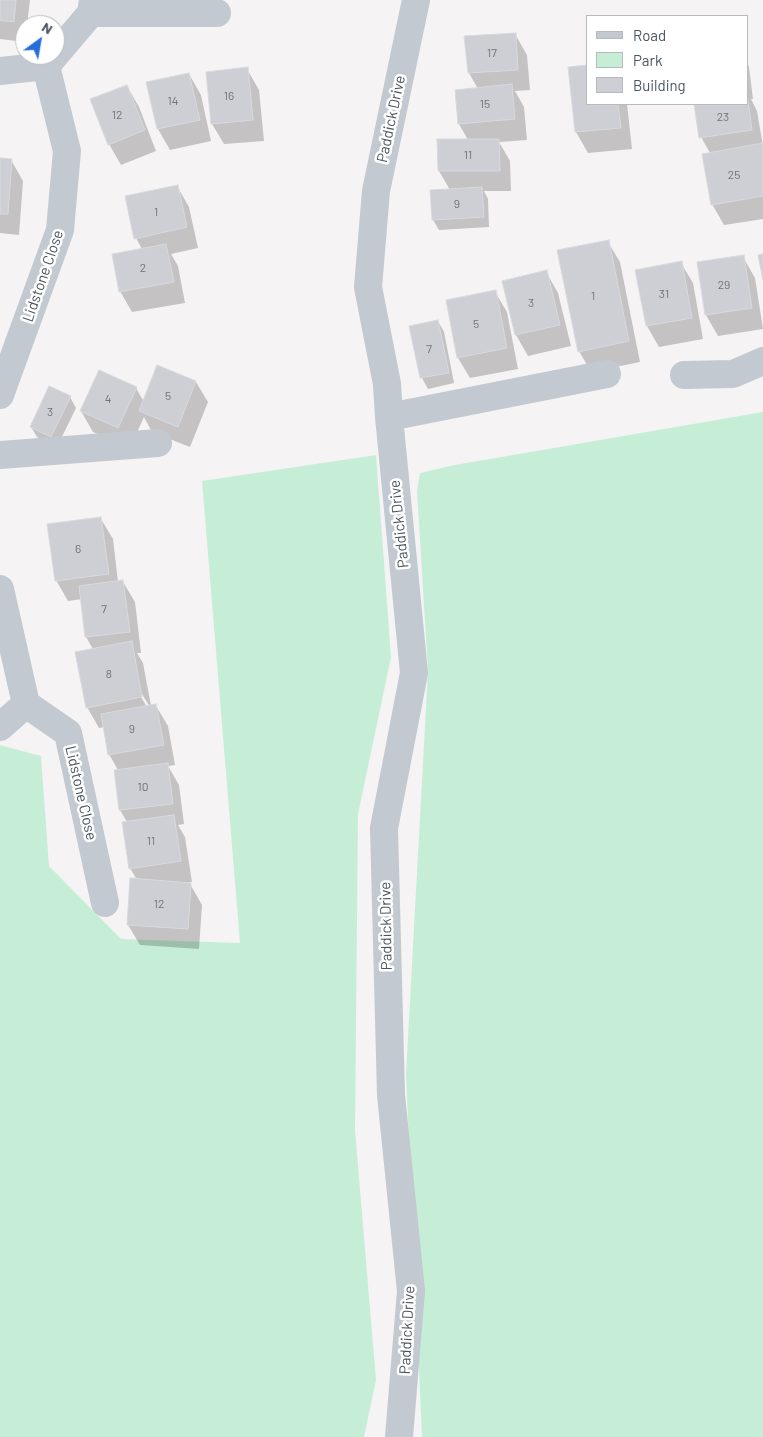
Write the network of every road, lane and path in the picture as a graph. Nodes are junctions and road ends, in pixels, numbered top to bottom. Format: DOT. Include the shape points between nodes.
graph roads {
  1 [pos="416,0"];
  2 [pos="92,6"];
  3 [pos="217,14"];
  4 [pos="46,66"];
  5 [pos="0,71"];
  6 [pos="763,361"];
  7 [pos="607,374"];
  8 [pos="684,375"];
  9 [pos="0,395"];
  10 [pos="389,417"];
  11 [pos="158,443"];
  12 [pos="0,455"];
  13 [pos="0,589"];
  14 [pos="26,704"];
  15 [pos="0,727"];
  16 [pos="105,903"];
  17 [pos="399,1437"];
  1 -- 10 [label="street, Paddick Drive" via="376,191 368,287 387,384"];
  2 -- 3 [label="street"];
  2 -- 4 [label="street"];
  4 -- 5 [label="street"];
  4 -- 9 [label="street, Lidstone Close" via="67,151 60,230"];
  6 -- 8 [label="street" via="733,374"];
  7 -- 10 [label="street"];
  10 -- 17 [label="street, Paddick Drive" via="414,673 384,828 391,1095 411,1291"];
  11 -- 12 [label="street"];
  13 -- 14 [label="street"];
  14 -- 15 [label="street"];
  14 -- 16 [label="street, Lidstone Close" via="68,733"];
}
